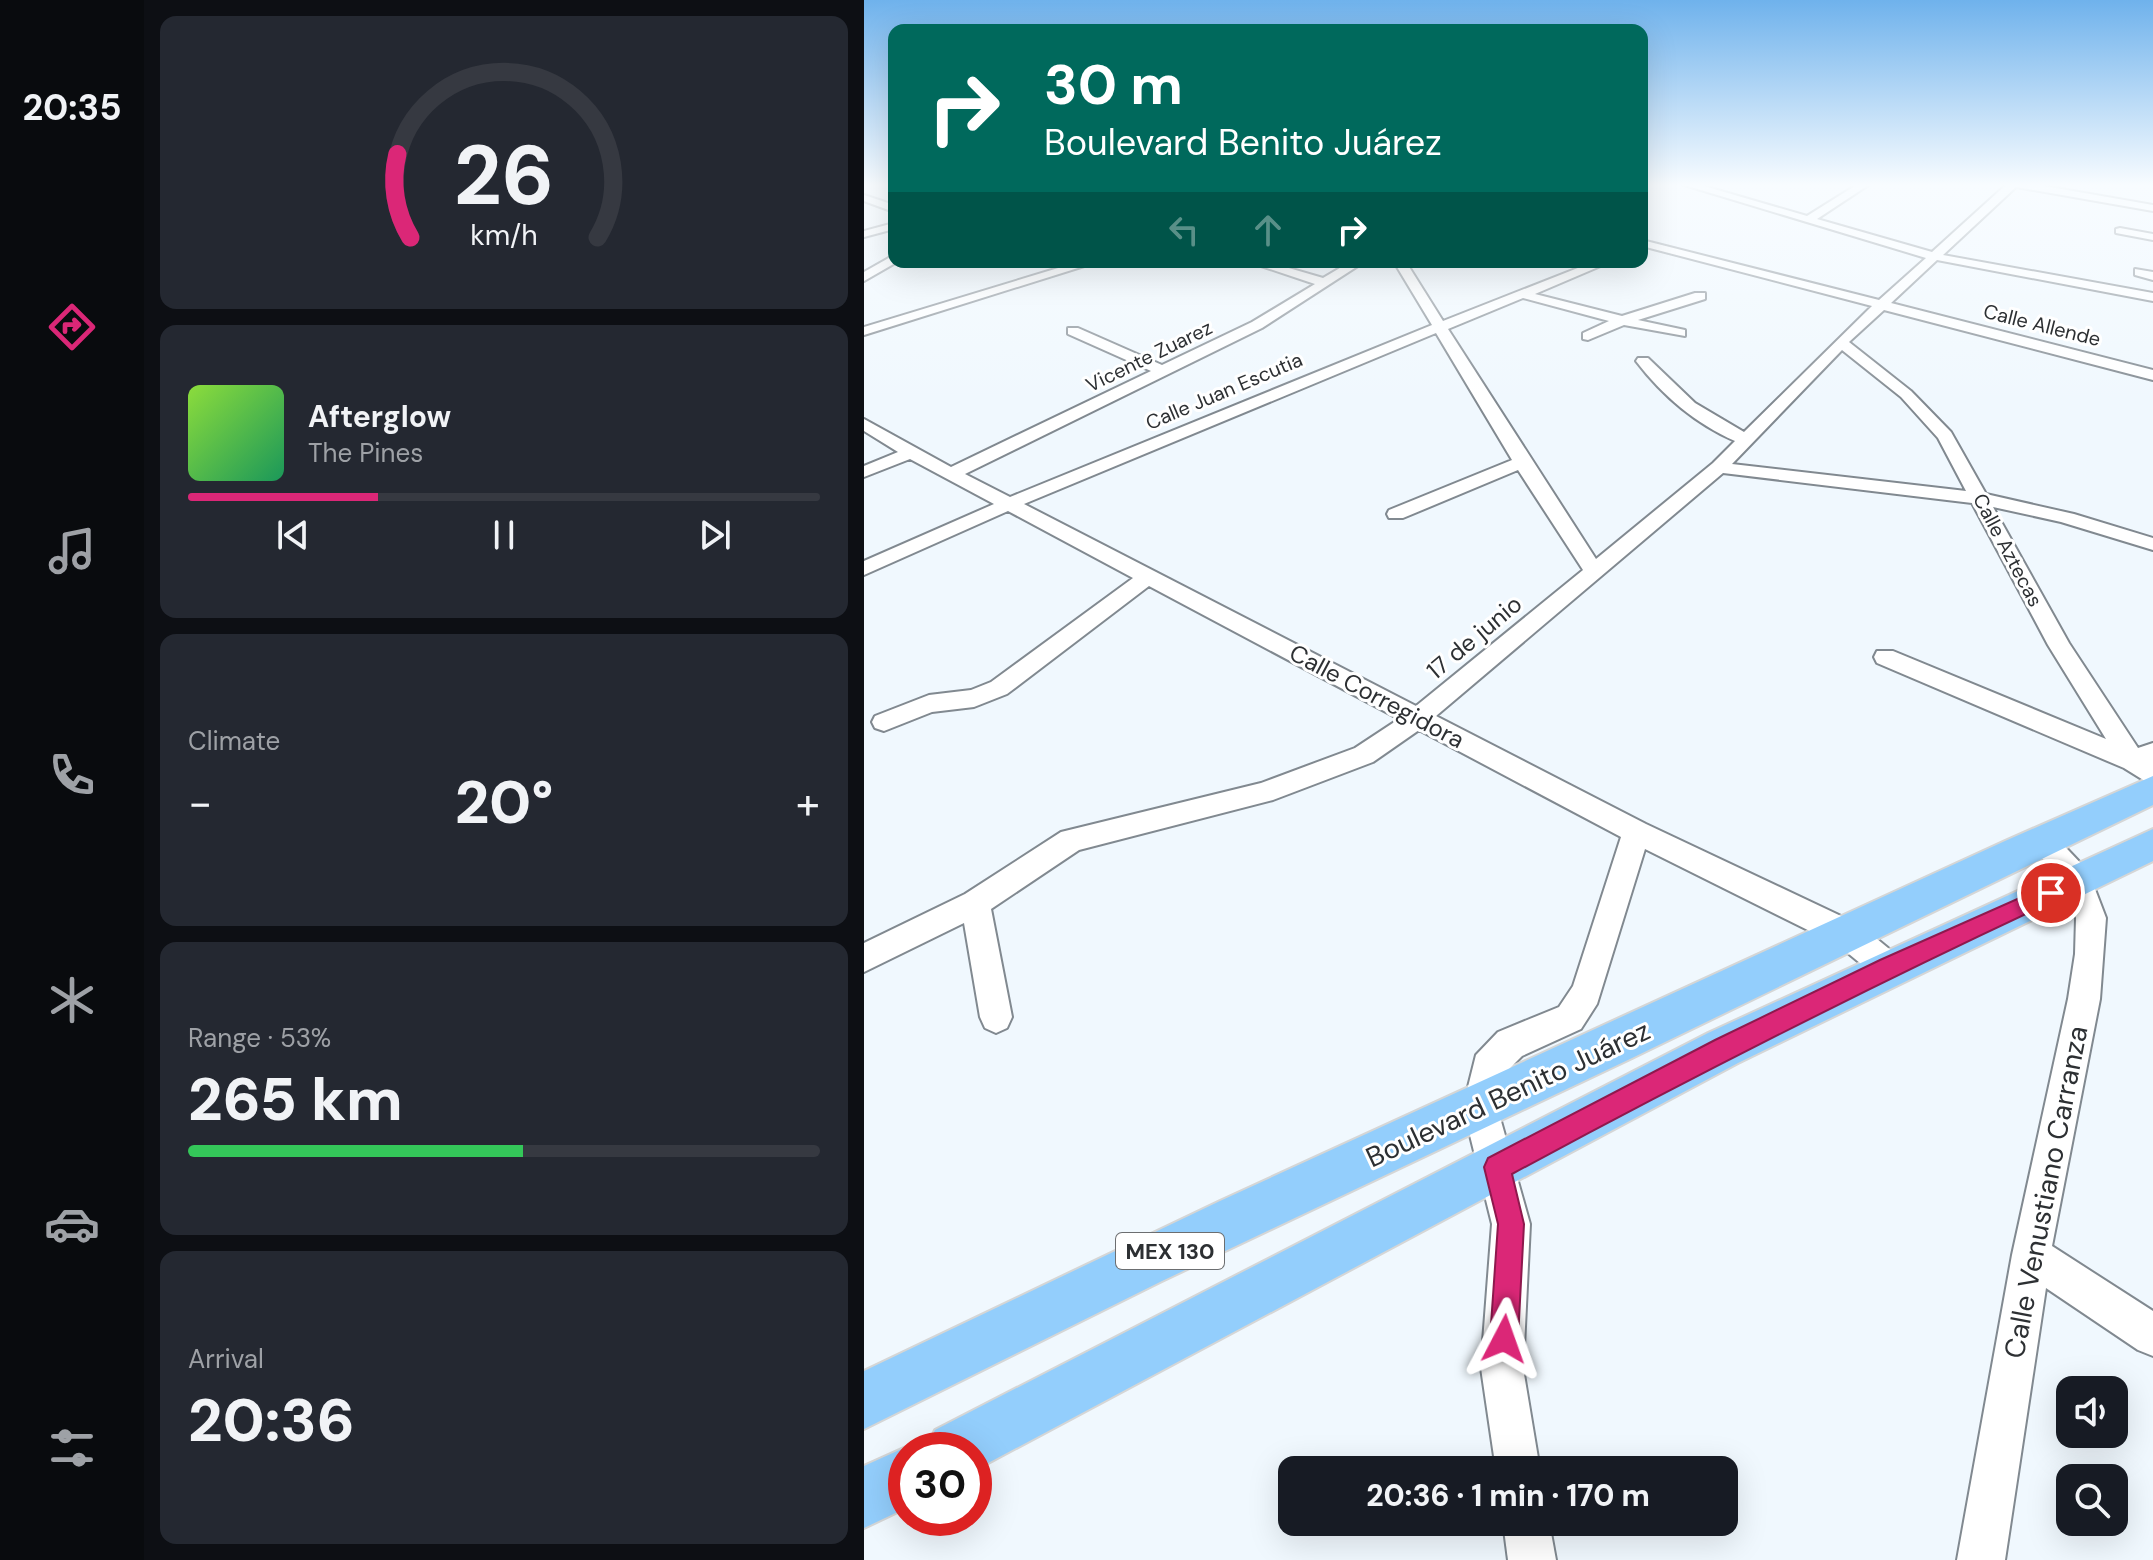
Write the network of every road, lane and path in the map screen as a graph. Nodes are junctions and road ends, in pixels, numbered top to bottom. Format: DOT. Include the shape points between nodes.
graph roads {
  1 [pos="1691,257"];
  2 [pos="1931,257"];
  3 [pos="1936,257"];
  4 [pos="888,263"];
  5 [pos="1071,268"];
  6 [pos="1275,268"];
  7 [pos="1348,268"];
  8 [pos="1404,268"];
  9 [pos="1589,268"];
  10 [pos="2139,272"];
  11 [pos="2153,276"];
  12 [pos="864,277"];
  13 [pos="1323,282"];
  14 [pos="1523,294"];
  15 [pos="1700,296"];
  16 [pos="2153,297"];
  17 [pos="1881,304"];
  18 [pos="1623,320"];
  19 [pos="1442,327"];
  20 [pos="864,331"];
  21 [pos="1073,331"];
  22 [pos="1680,333"];
  23 [pos="1588,336"];
  24 [pos="1841,342"];
  25 [pos="1643,361"];
  26 [pos="1165,372"];
  27 [pos="2153,375"];
  28 [pos="864,424"];
  29 [pos="1746,439"];
  30 [pos="911,453"];
  31 [pos="1522,462"];
  32 [pos="1719,467"];
  33 [pos="864,472"];
  34 [pos="951,474"];
  35 [pos="1982,499"];
  36 [pos="1010,502"];
  37 [pos="1396,514"];
  38 [pos="2153,544"];
  39 [pos="864,569"];
  40 [pos="1594,571"];
  41 [pos="1149,576"];
  42 [pos="1885,657"];
  43 [pos="1418,718"];
  44 [pos="884,722"];
  45 [pos="2148,770"];
  46 [pos="1636,832"];
  47 [pos="2041,840"];
  48 [pos="2153,844"];
  49 [pos="2078,880"];
  50 [pos="975,903"];
  51 [pos="1849,935"];
  52 [pos="864,958"];
  53 [pos="1888,967"];
  54 [pos="996,1017"];
  55 [pos="1480,1107"];
  56 [pos="1497,1167"];
  57 [pos="2031,1255"];
  58 [pos="2153,1335"];
  59 [pos="864,1401"];
  60 [pos="989,1432"];
  61 [pos="1516,1456"];
  62 [pos="888,1485"];
  63 [pos="864,1498"];
  64 [pos="1528,1536"];
  65 [pos="1532,1560"];
  66 [pos="1981,1560"];
  1 -- 17 [label="street, Calle Allende"];
  2 -- 17 [label="street, 17 de junio"];
  3 -- 16 [label="street"];
  4 -- 12 [label="street"];
  5 -- 20 [label="street"];
  6 -- 13 [label="street"];
  7 -- 13 [label="street, Vicente Zuarez"];
  8 -- 19 [label="street"];
  9 -- 14 [label="street, Calle Juan Escutia"];
  10 -- 11 [label="street"];
  13 -- 26 [label="street, Vicente Zuarez" via="1257,325"];
  14 -- 18 [label="street"];
  14 -- 19 [label="street, Calle Juan Escutia"];
  15 -- 18 [label="street"];
  17 -- 24 [label="street, 17 de junio"];
  17 -- 27 [label="street, Calle Allende"];
  18 -- 22 [label="street"];
  18 -- 23 [label="street"];
  19 -- 31 [label="street"];
  19 -- 36 [label="street, Calle Juan Escutia"];
  21 -- 26 [label="street"];
  24 -- 29 [label="street, 17 de junio"];
  24 -- 35 [label="street, Calle Aztecas" via="1906,394 1945,436"];
  25 -- 29 [label="street" via="1674,397"];
  26 -- 34 [label="street, Vicente Zuarez"];
  28 -- 30 [label="street, Calle Corregidora"];
  29 -- 32 [label="street, 17 de junio"];
  30 -- 33 [label="street"];
  30 -- 34 [label="street, Calle Corregidora"];
  31 -- 37 [label="street"];
  31 -- 40 [label="street"];
  32 -- 35 [label="street"];
  32 -- 40 [label="street, 17 de junio"];
  34 -- 36 [label="street, Calle Corregidora"];
  35 -- 38 [label="street" via="2086,522"];
  35 -- 45 [label="street, Calle Aztecas" via="2059,645"];
  36 -- 39 [label="street, Calle Juan Escutia"];
  36 -- 41 [label="street, Calle Corregidora"];
  40 -- 43 [label="street, 17 de junio"];
  41 -- 43 [label="street, Calle Corregidora"];
  41 -- 44 [label="street" via="999,688 974,698 929,704"];
  42 -- 45 [label="street"];
  43 -- 46 [label="street, Calle Corregidora"];
  43 -- 50 [label="street, 17 de junio" via="1364,755 1264,793 1071,840"];
  45 -- 47 [label="main road, Boulevard Benito Juárez / MEX 130"];
  46 -- 51 [label="street, Calle Corregidora"];
  46 -- 55 [label="street" via="1586,993 1570,1018 1510,1044 1488,1067"];
  47 -- 49 [label="street, Calle Venustiano Carranza"];
  47 -- 51 [label="main road, Boulevard Benito Juárez / MEX 130"];
  48 -- 49 [label="main road, Boulevard Benito Juárez / MEX 130"];
  49 -- 53 [label="main road, Boulevard Benito Juárez / MEX 130"];
  49 -- 57 [label="street, Calle Venustiano Carranza" via="2091,918 2090,954"];
  50 -- 52 [label="street, 17 de junio"];
  50 -- 54 [label="street"];
  51 -- 53 [label="street, Calle Corregidora"];
  51 -- 55 [label="main road, Boulevard Benito Juárez / MEX 130"];
  53 -- 56 [label="main road, Boulevard Benito Juárez / MEX 130"];
  55 -- 56 [label="street"];
  55 -- 59 [label="main road, Boulevard Benito Juárez / MEX 130" via="1009,1326"];
  56 -- 60 [label="main road, Boulevard Benito Juárez / MEX 130"];
  56 -- 61 [label="street" via="1511,1224 1502,1368"];
  57 -- 58 [label="street"];
  57 -- 66 [label="street, Calle Venustiano Carranza"];
  62 -- 63 [label="main road"];
  64 -- 65 [label="street"];
}
